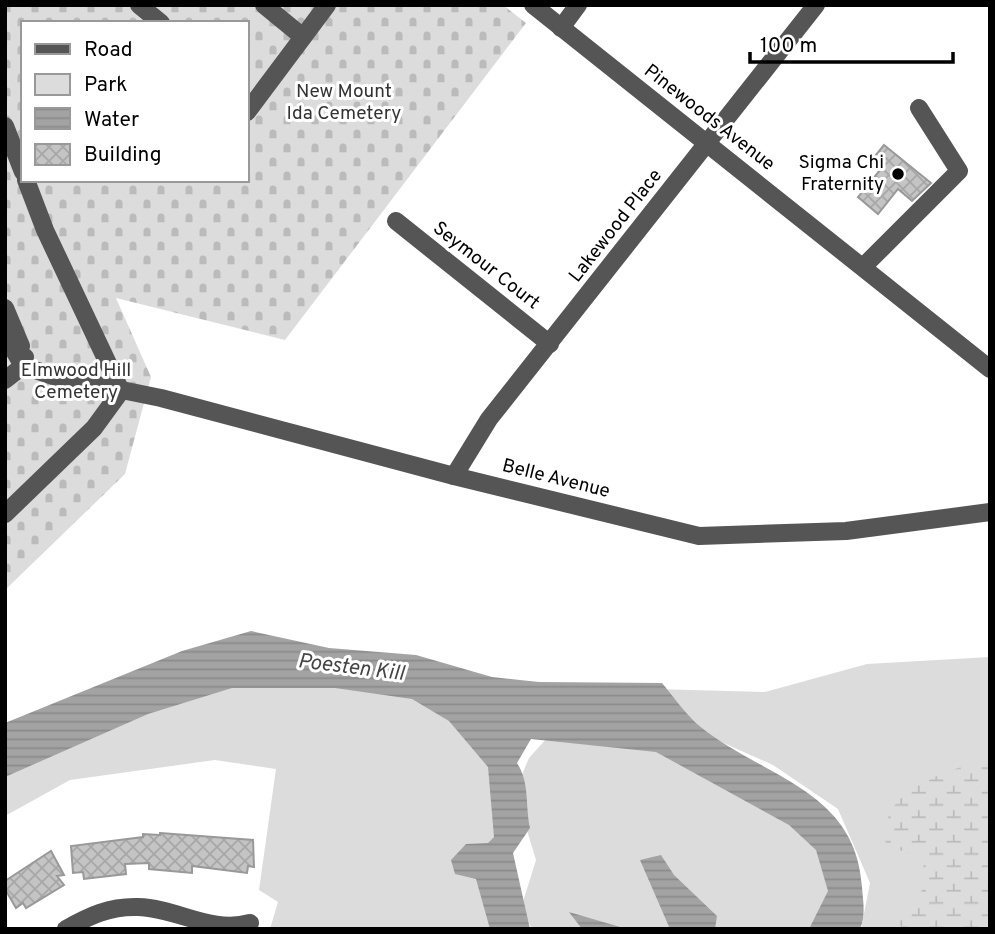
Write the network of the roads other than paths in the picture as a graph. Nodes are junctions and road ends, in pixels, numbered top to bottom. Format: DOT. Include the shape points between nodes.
graph roads {
  1 [pos="139,5"];
  2 [pos="264,5"];
  3 [pos="327,5"];
  4 [pos="533,5"];
  5 [pos="578,5"];
  6 [pos="814,6"];
  7 [pos="159,21"];
  8 [pos="561,27"];
  9 [pos="303,37"];
  10 [pos="250,100"];
  11 [pos="919,108"];
  12 [pos="5,127"];
  13 [pos="708,144"];
  14 [pos="21,167"];
  15 [pos="27,182"];
  16 [pos="396,221"];
  17 [pos="863,267"];
  18 [pos="5,308"];
  19 [pos="5,335"];
  20 [pos="550,344"];
  21 [pos="25,360"];
  22 [pos="990,369"];
  23 [pos="5,380"];
  24 [pos="121,391"];
  25 [pos="454,476"];
  26 [pos="990,512"];
  27 [pos="5,514"];
  28 [pos="250,923"];
  29 [pos="66,929"];
  1 -- 7 [label="street"];
  2 -- 9 [label="street"];
  3 -- 9 [label="street"];
  4 -- 8 [label="street, Pinewoods Avenue"];
  5 -- 8 [label="street"];
  6 -- 13 [label="street, Lakewood Place"];
  8 -- 13 [label="street, Pinewoods Avenue"];
  9 -- 10 [label="street"];
  11 -- 17 [label="street" via="959,171"];
  12 -- 14 [label="street"];
  13 -- 17 [label="street, Pinewoods Avenue"];
  13 -- 20 [label="street, Lakewood Place"];
  15 -- 24 [label="street"];
  16 -- 20 [label="street, Seymour Court"];
  17 -- 22 [label="street, Pinewoods Avenue"];
  18 -- 21 [label="street"];
  19 -- 21 [label="street"];
  20 -- 25 [label="street, Lakewood Place" via="489,419"];
  21 -- 23 [label="street"];
  21 -- 24 [label="street, Belle Avenue" via="96,377"];
  24 -- 25 [label="street, Belle Avenue"];
  24 -- 27 [label="street" via="94,429"];
  25 -- 26 [label="street, Belle Avenue" via="716,537 846,531"];
  28 -- 29 [label="street" via="222,928 138,907 112,908"];
}
